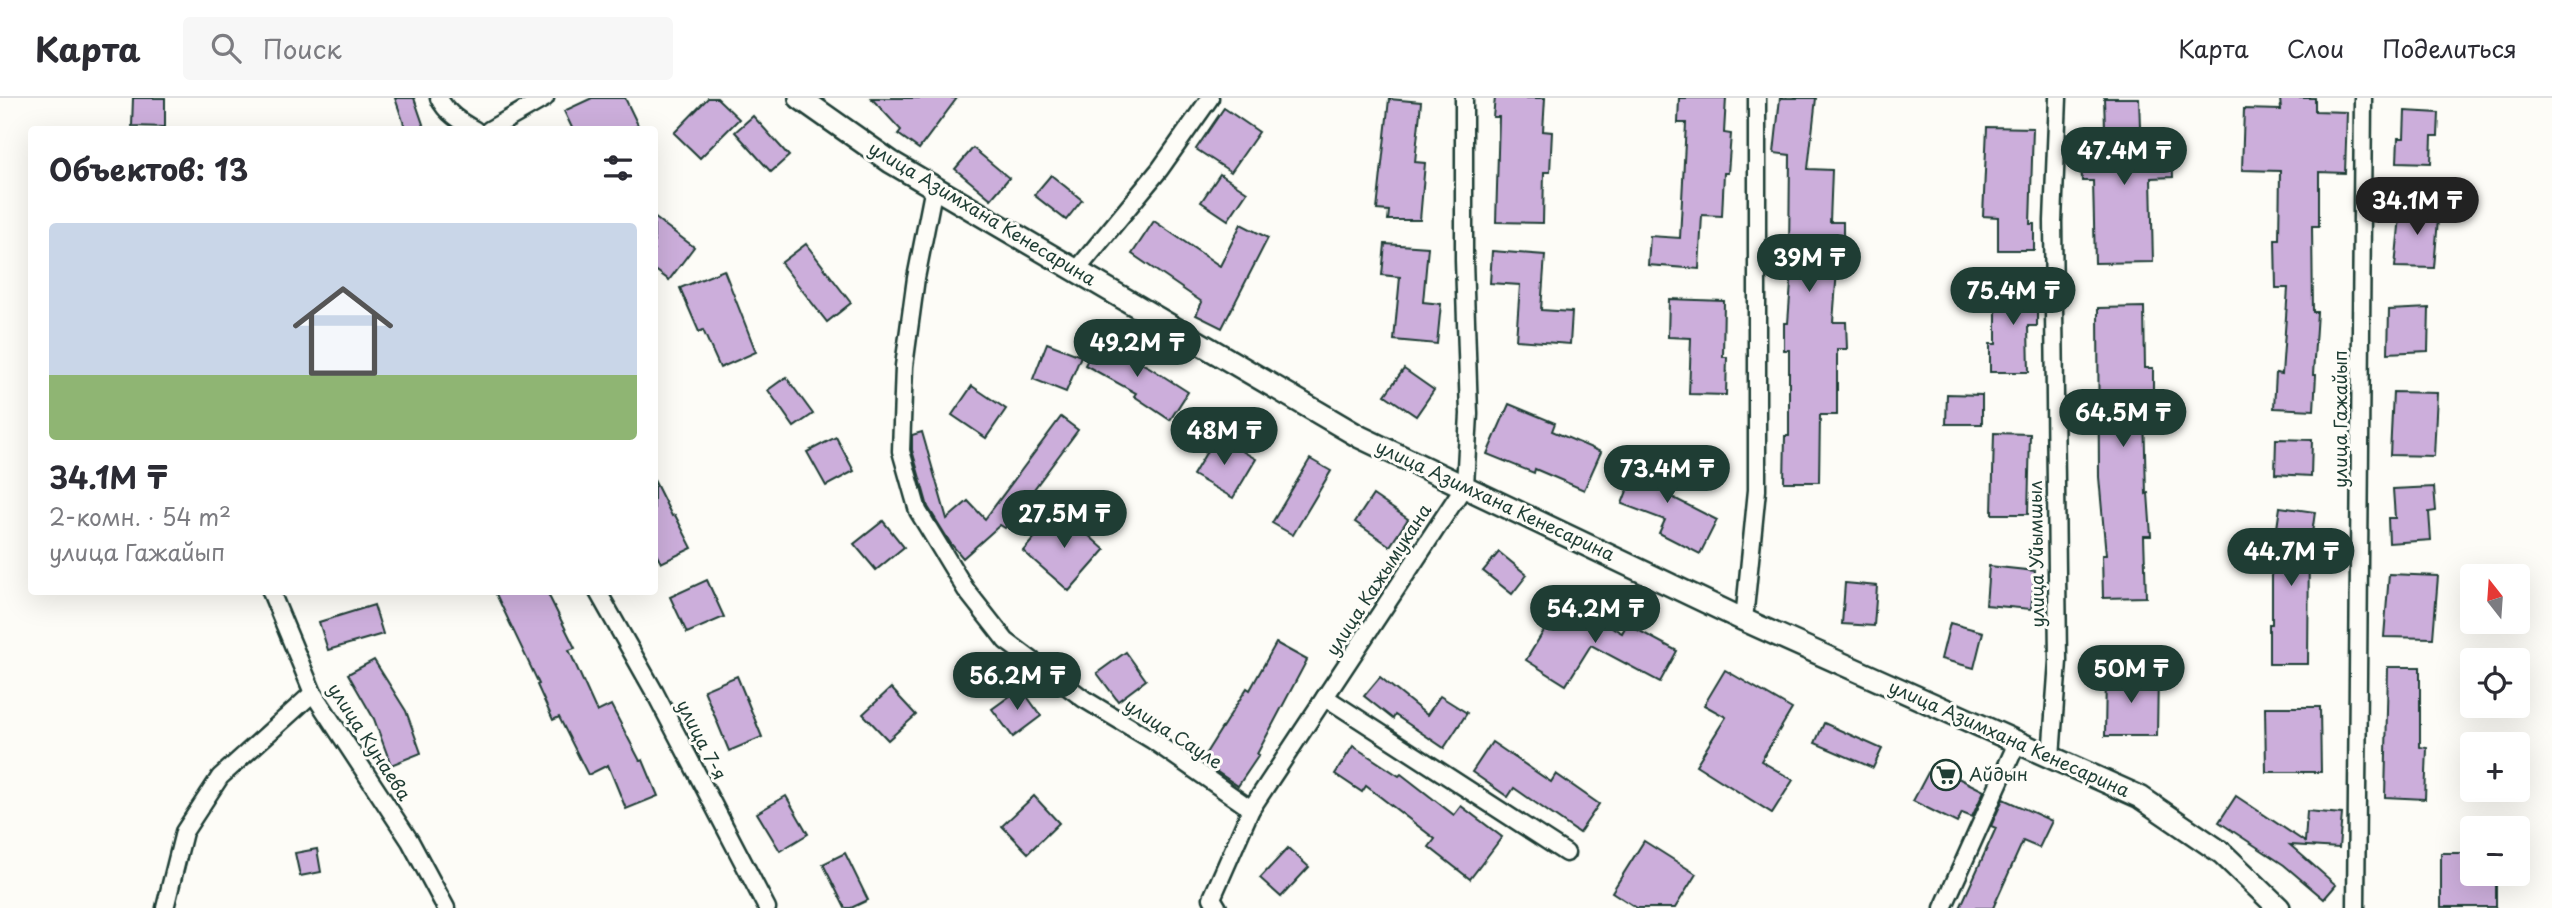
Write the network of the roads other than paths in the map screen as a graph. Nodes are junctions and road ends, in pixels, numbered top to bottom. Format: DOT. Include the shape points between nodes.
graph roads {
  1 [pos="439,98"];
  2 [pos="545,98"];
  3 [pos="800,98"];
  4 [pos="1210,98"];
  5 [pos="1464,98"];
  6 [pos="1758,98"];
  7 [pos="2058,98"];
  8 [pos="2363,98"];
  9 [pos="468,126"];
  10 [pos="496,126"];
  11 [pos="934,187"];
  12 [pos="1076,271"];
  13 [pos="1465,485"];
  14 [pos="272,595"];
  15 [pos="600,595"];
  16 [pos="1744,620"];
  17 [pos="313,693"];
  18 [pos="1325,697"];
  19 [pos="2017,743"];
  20 [pos="2051,757"];
  21 [pos="1251,809"];
  22 [pos="1566,853"];
  23 [pos="165,908"];
  24 [pos="446,908"];
  25 [pos="767,908"];
  26 [pos="1218,908"];
  27 [pos="1943,908"];
  28 [pos="2279,908"];
  29 [pos="2356,908"];
  1 -- 9 [label="street"];
  2 -- 10 [label="street"];
  3 -- 11 [label="street, улица Азимхана Кенесарина"];
  4 -- 12 [label="street" via="1160,169"];
  5 -- 13 [label="street" via="1469,414"];
  6 -- 16 [label="street" via="1757,490"];
  7 -- 20 [label="street, улица Уйымшыл" via="2053,221 2058,661"];
  8 -- 29 [label="street, улица Гажайып"];
  11 -- 12 [label="street, улица Азимхана Кенесарина"];
  11 -- 21 [label="street, улица Сауле" via="904,366 901,451 918,511 966,590 1006,641 1084,699 1153,740"];
  12 -- 13 [label="street, улица Азимхана Кенесарина" via="1360,438"];
  13 -- 16 [label="street, улица Азимхана Кенесарина"];
  13 -- 18 [label="street, улица Кажымукана"];
  14 -- 17 [label="street, улица Кунаева"];
  15 -- 25 [label="street, улица 7-я"];
  16 -- 19 [label="street, улица Азимхана Кенесарина"];
  17 -- 23 [label="street" via="220,777 184,832"];
  17 -- 24 [label="street, улица Кунаева" via="410,841"];
  18 -- 21 [label="street, улица Кажымукана"];
  18 -- 22 [label="street"];
  19 -- 20 [label="street, улица Азимхана Кенесарина"];
  19 -- 27 [label="street"];
  20 -- 28 [label="street, улица Азимхана Кенесарина" via="2140,797 2222,853"];
  21 -- 26 [label="street" via="1212,898"];
}
